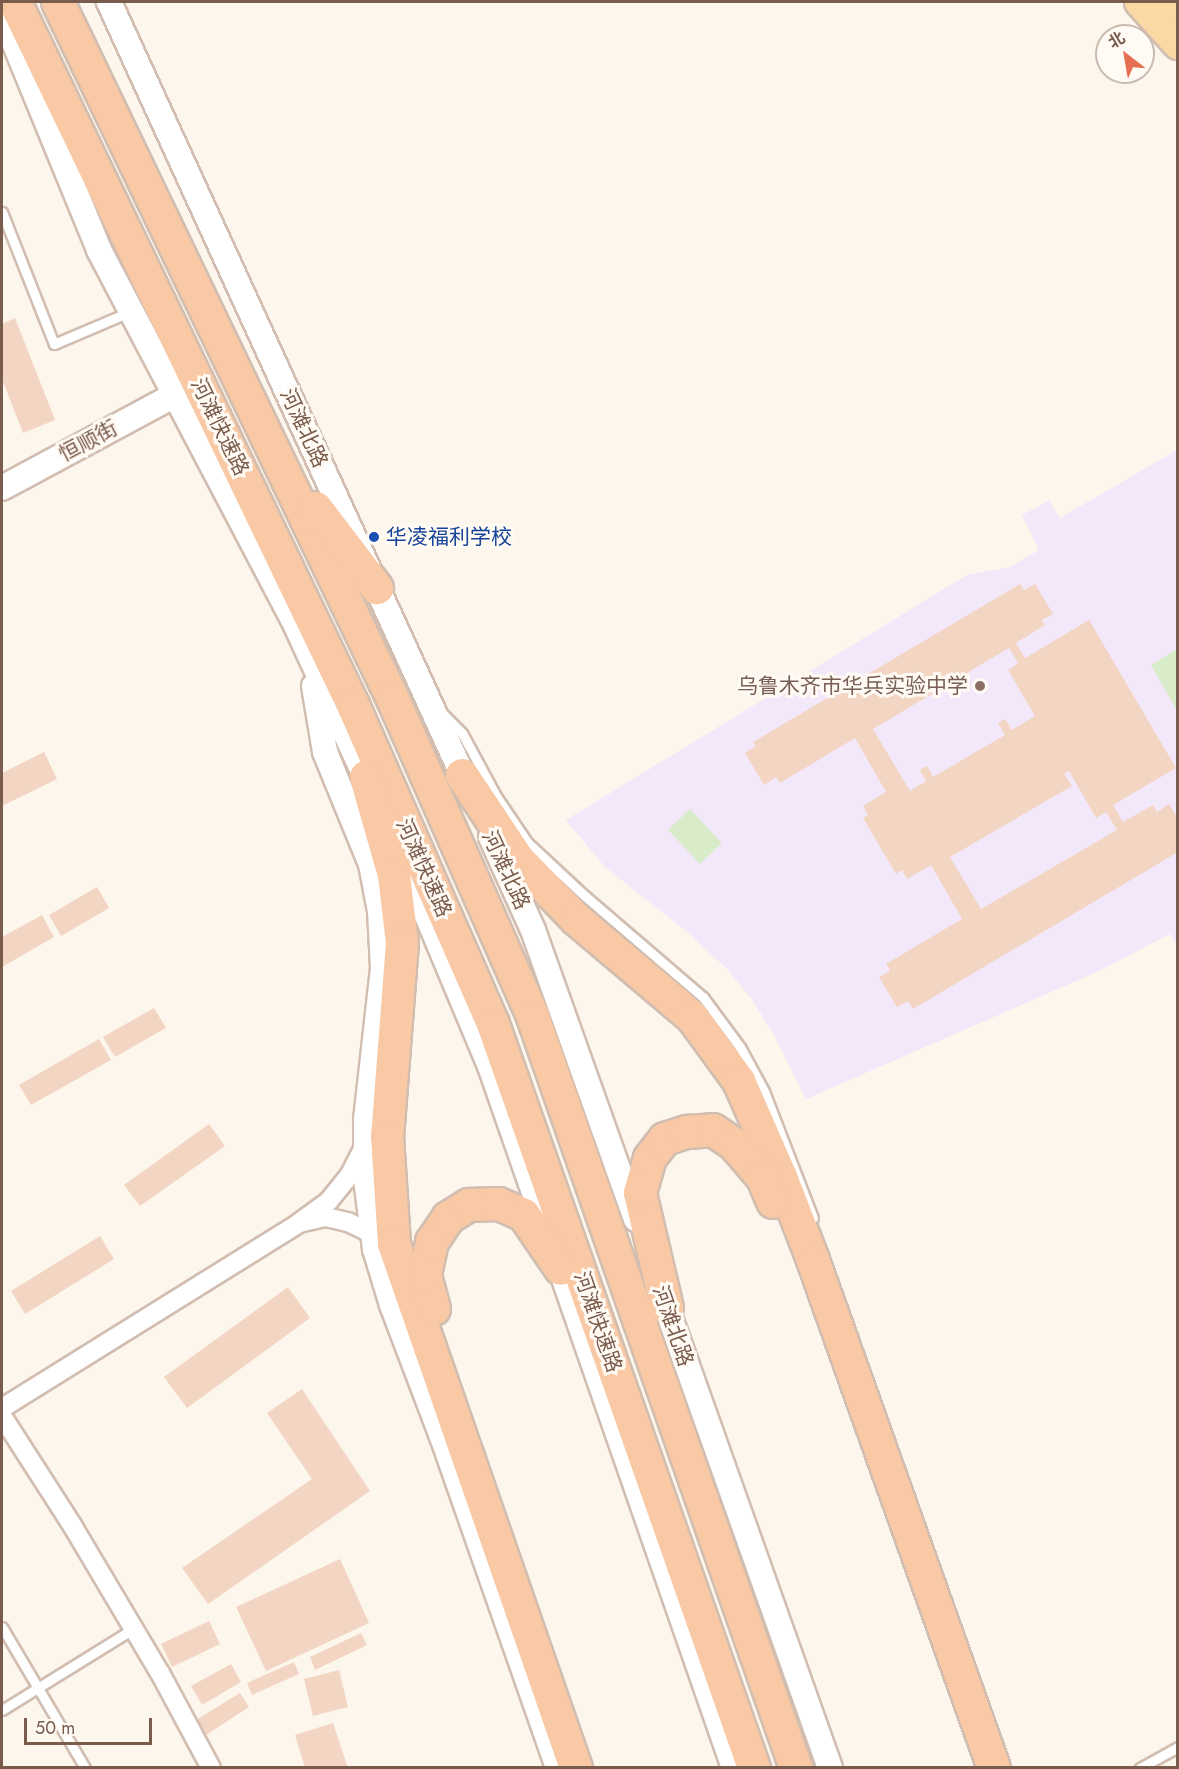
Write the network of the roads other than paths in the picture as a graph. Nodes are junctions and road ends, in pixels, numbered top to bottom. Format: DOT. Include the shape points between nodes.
graph roads {
  1 [pos="15,2"];
  2 [pos="58,2"];
  3 [pos="83,2"];
  4 [pos="109,2"];
  5 [pos="1140,2"];
  6 [pos="1174,2"];
  7 [pos="1178,5"];
  8 [pos="2,13"];
  9 [pos="1178,44"];
  10 [pos="109,108"];
  11 [pos="2,212"];
  12 [pos="131,311"];
  13 [pos="172,389"];
  14 [pos="220,429"];
  15 [pos="277,457"];
  16 [pos="2,472"];
  17 [pos="2,488"];
  18 [pos="377,588"];
  19 [pos="292,617"];
  20 [pos="309,654"];
  21 [pos="426,696"];
  22 [pos="462,775"];
  23 [pos="366,777"];
  24 [pos="366,1144"];
  25 [pos="299,1222"];
  26 [pos="373,1234"];
  27 [pos="809,1250"];
  28 [pos="561,1269"];
  29 [pos="667,1308"];
  30 [pos="448,1374"];
  31 [pos="2,1408"];
  32 [pos="2,1416"];
  33 [pos="2,1627"];
  34 [pos="134,1629"];
  35 [pos="970,1667"];
  36 [pos="37,1686"];
  37 [pos="2,1710"];
  38 [pos="1178,1748"];
  39 [pos="85,1767"];
  40 [pos="211,1767"];
  41 [pos="558,1767"];
  42 [pos="576,1767"];
  43 [pos="590,1767"];
  44 [pos="734,1767"];
  45 [pos="754,1767"];
  46 [pos="796,1767"];
  47 [pos="830,1767"];
  48 [pos="976,1767"];
  49 [pos="994,1767"];
  50 [pos="1004,1767"];
  51 [pos="1140,1767"];
  1 -- 14 [label="highway, 河滩快速路"];
  2 -- 10 [label="highway, 河滩快速路"];
  3 -- 10 [label="highway"];
  4 -- 18 [label="street, 河滩北路"];
  5 -- 9 [label="main road"];
  6 -- 7 [label="main road"];
  8 -- 12 [label="street" via="99,250"];
  10 -- 15 [label="highway, 河滩快速路"];
  11 -- 12 [label="lane" via="54,344"];
  12 -- 13 [label="street"];
  13 -- 16 [label="street, 恒顺街"];
  13 -- 17 [label="street, 恒顺街"];
  13 -- 19 [label="street"];
  14 -- 19 [label="highway"];
  14 -- 45 [label="highway, 河滩快速路" via="353,705 493,1024"];
  15 -- 18 [label="highway"];
  15 -- 46 [label="highway, 河滩快速路" via="393,699 532,1017"];
  18 -- 21 [label="street, 河滩北路"];
  19 -- 20 [label="street"];
  20 -- 23 [label="street"];
  20 -- 24 [label="street" via="325,752 371,864 380,912 383,968"];
  21 -- 22 [label="street, 河滩北路"];
  21 -- 27 [label="lane" via="462,733 496,796 527,842 703,997 740,1047 764,1091"];
  22 -- 27 [label="highway" via="518,859 576,919 693,1018 739,1081"];
  22 -- 29 [label="street, 河滩北路" via="533,930"];
  23 -- 28 [label="street" via="490,1066"];
  23 -- 30 [label="highway" via="394,875 402,943 387,1136 394,1244"];
  24 -- 25 [label="street" via="349,1176 329,1201"];
  24 -- 26 [label="street"];
  25 -- 26 [label="street" via="326,1217"];
  25 -- 31 [label="street"];
  26 -- 41 [label="street" via="395,1315 443,1439"];
  27 -- 29 [label="highway" via="763,1178 734,1144 713,1130 665,1139 650,1158 640,1193"];
  27 -- 48 [label="highway"];
  27 -- 49 [label="highway"];
  28 -- 30 [label="highway" via="525,1215 499,1204 469,1205 448,1218 432,1242 425,1275"];
  28 -- 44 [label="street"];
  29 -- 47 [label="street, 河滩北路"];
  30 -- 42 [label="highway"];
  30 -- 43 [label="highway"];
  32 -- 34 [label="street"];
  33 -- 36 [label="lane"];
  34 -- 36 [label="lane"];
  34 -- 40 [label="street"];
  35 -- 50 [label="lane"];
  36 -- 37 [label="lane"];
  36 -- 39 [label="lane"];
  38 -- 51 [label="lane"];
}
